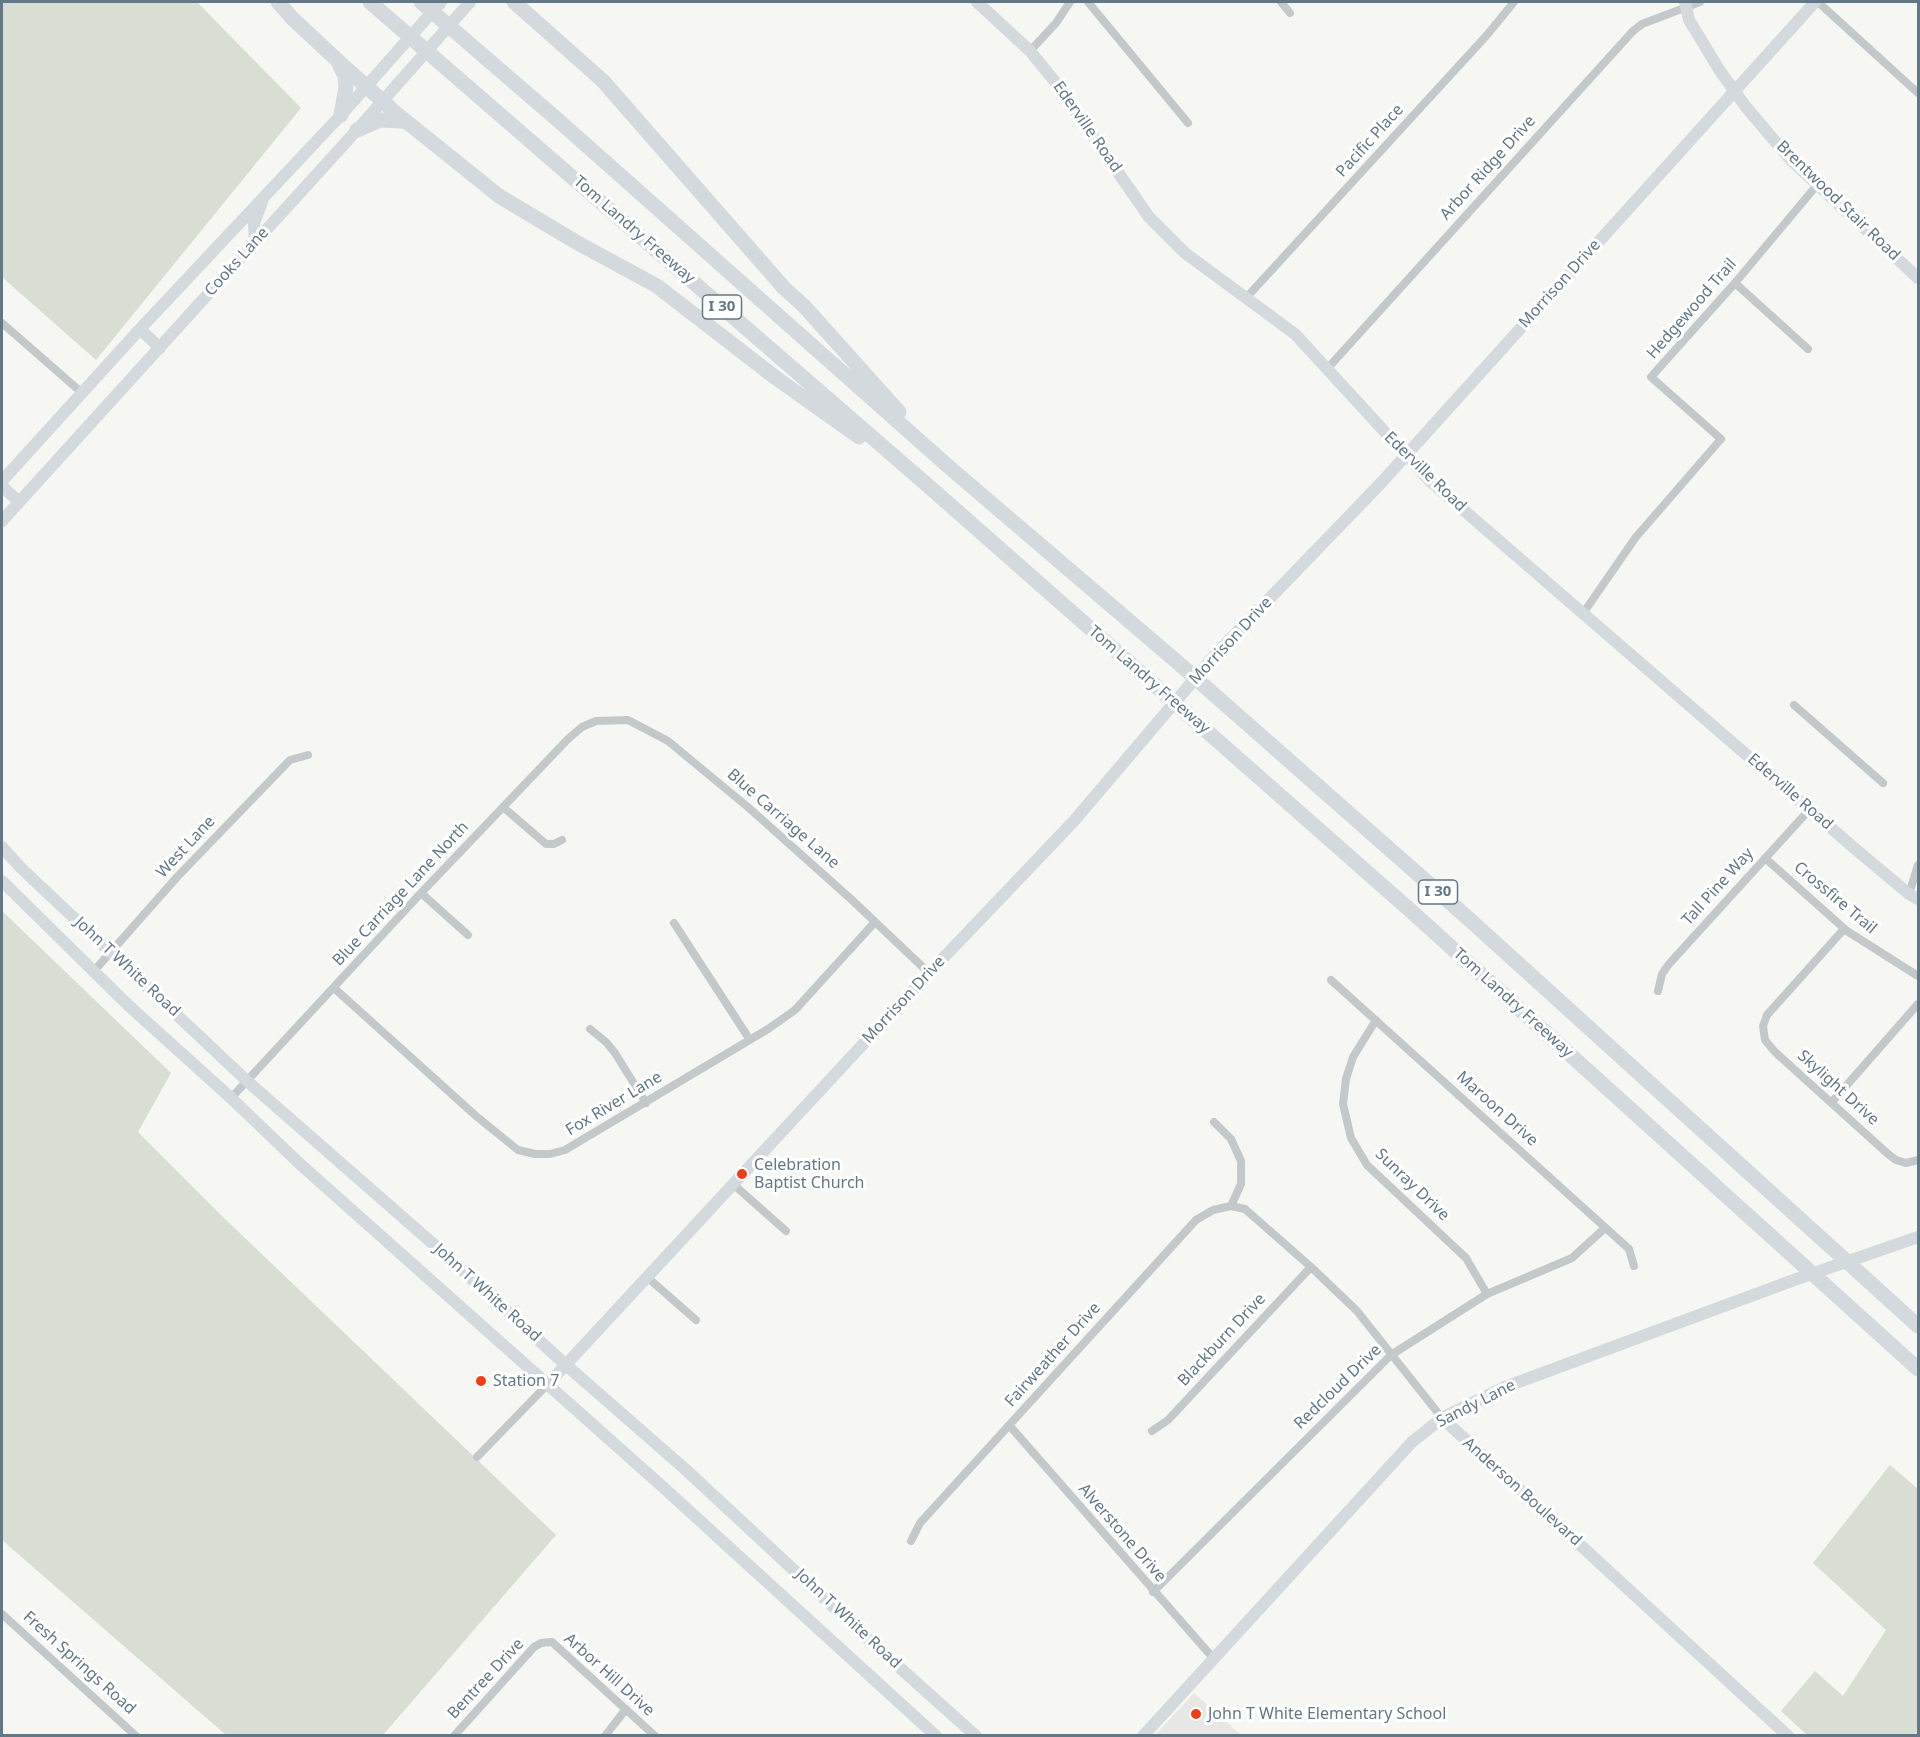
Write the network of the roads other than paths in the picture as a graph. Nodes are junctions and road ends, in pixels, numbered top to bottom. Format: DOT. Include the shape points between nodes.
graph roads {
  1 [pos="279,2"];
  2 [pos="370,2"];
  3 [pos="421,2"];
  4 [pos="441,2"];
  5 [pos="469,2"];
  6 [pos="977,2"];
  7 [pos="1070,2"];
  8 [pos="1088,2"];
  9 [pos="1281,2"];
  10 [pos="1514,2"];
  11 [pos="1700,2"];
  12 [pos="1817,2"];
  13 [pos="519,4"];
  14 [pos="1686,4"];
  15 [pos="1290,13"];
  16 [pos="1030,51"];
  17 [pos="338,61"];
  18 [pos="366,86"];
  19 [pos="1734,92"];
  20 [pos="1918,93"];
  21 [pos="382,101"];
  22 [pos="341,115"];
  23 [pos="1188,123"];
  24 [pos="410,124"];
  25 [pos="357,130"];
  26 [pos="1817,185"];
  27 [pos="265,195"];
  28 [pos="255,242"];
  29 [pos="1918,278"];
  30 [pos="1735,283"];
  31 [pos="1246,298"];
  32 [pos="2,323"];
  33 [pos="140,329"];
  34 [pos="160,348"];
  35 [pos="1808,349"];
  36 [pos="1327,369"];
  37 [pos="81,392"];
  38 [pos="1405,455"];
  39 [pos="949,467"];
  40 [pos="2,481"];
  41 [pos="2,486"];
  42 [pos="933,490"];
  43 [pos="19,502"];
  44 [pos="2,521"];
  45 [pos="1584,612"];
  46 [pos="1794,705"];
  47 [pos="600,720"];
  48 [pos="308,755"];
  49 [pos="1883,783"];
  50 [pos="503,807"];
  51 [pos="1810,809"];
  52 [pos="562,840"];
  53 [pos="2,847"];
  54 [pos="1765,858"];
  55 [pos="1918,865"];
  56 [pos="2,881"];
  57 [pos="421,893"];
  58 [pos="1914,897"];
  59 [pos="875,922"];
  60 [pos="674,923"];
  61 [pos="1844,929"];
  62 [pos="468,935"];
  63 [pos="111,951"];
  64 [pos="93,971"];
  65 [pos="929,973"];
  66 [pos="1918,976"];
  67 [pos="1331,980"];
  68 [pos="334,988"];
  69 [pos="1658,991"];
  70 [pos="1918,1004"];
  71 [pos="1376,1020"];
  72 [pos="590,1029"];
  73 [pos="750,1040"];
  74 [pos="247,1081"];
  75 [pos="231,1098"];
  76 [pos="1832,1102"];
  77 [pos="646,1103"];
  78 [pos="1214,1122"];
  79 [pos="1918,1160"];
  80 [pos="733,1184"];
  81 [pos="1231,1206"];
  82 [pos="1605,1228"];
  83 [pos="786,1231"];
  84 [pos="1918,1237"];
  85 [pos="1634,1266"];
  86 [pos="1311,1267"];
  87 [pos="647,1277"];
  88 [pos="1487,1294"];
  89 [pos="696,1320"];
  90 [pos="1918,1326"];
  91 [pos="1391,1355"];
  92 [pos="566,1365"];
  93 [pos="1918,1369"];
  94 [pos="547,1385"];
  95 [pos="1442,1418"];
  96 [pos="1009,1425"];
  97 [pos="1152,1431"];
  98 [pos="477,1457"];
  99 [pos="911,1541"];
  100 [pos="1153,1592"];
  101 [pos="2,1614"];
  102 [pos="541,1642"];
  103 [pos="1214,1659"];
  104 [pos="626,1709"];
  105 [pos="136,1736"];
  106 [pos="454,1736"];
  107 [pos="605,1736"];
  108 [pos="655,1736"];
  109 [pos="936,1736"];
  110 [pos="976,1736"];
  111 [pos="1143,1736"];
  112 [pos="1788,1736"];
  1 -- 17 [label="highway"];
  2 -- 42 [label="highway, Tom Landry Freeway / I 30"];
  3 -- 39 [label="highway, Tom Landry Freeway / I 30"];
  4 -- 18 [label="street, Cooks Lane"];
  5 -- 21 [label="street, Cooks Lane"];
  6 -- 16 [label="street, Ederville Road"];
  7 -- 16 [label="street"];
  8 -- 23 [label="street"];
  9 -- 15 [label="street"];
  10 -- 31 [label="street, Pacific Place"];
  11 -- 14 [label="street, Arbor Ridge Drive"];
  12 -- 19 [label="street, Morrison Drive"];
  12 -- 20 [label="street"];
  13 -- 39 [label="highway" via="603,81 784,288"];
  14 -- 19 [label="street, Brentwood Stair Road" via="1689,20"];
  14 -- 36 [label="street, Arbor Ridge Drive" via="1633,31"];
  16 -- 31 [label="street, Ederville Road" via="1056,82 1149,217 1185,253"];
  17 -- 18 [label="highway"];
  17 -- 22 [label="highway" via="346,87"];
  18 -- 21 [label="highway"];
  18 -- 22 [label="street, Cooks Lane"];
  19 -- 26 [label="street, Brentwood Stair Road"];
  19 -- 38 [label="street, Morrison Drive"];
  21 -- 24 [label="highway"];
  21 -- 25 [label="street, Cooks Lane"];
  22 -- 27 [label="street, Cooks Lane"];
  24 -- 25 [label="highway" via="380,120"];
  24 -- 42 [label="highway" via="499,196 657,286 776,378"];
  25 -- 28 [label="street, Cooks Lane"];
  26 -- 29 [label="street, Brentwood Stair Road"];
  26 -- 30 [label="street, Hedgewood Trail"];
  27 -- 28 [label="street" via="254,223"];
  27 -- 33 [label="street, Cooks Lane"];
  28 -- 34 [label="street, Cooks Lane"];
  30 -- 35 [label="street"];
  30 -- 45 [label="street, Hedgewood Trail" via="1651,377 1720,439 1636,537"];
  31 -- 36 [label="street, Ederville Road" via="1294,334"];
  32 -- 37 [label="street"];
  33 -- 34 [label="street"];
  33 -- 37 [label="street, Cooks Lane"];
  34 -- 43 [label="street, Cooks Lane"];
  36 -- 38 [label="street, Ederville Road"];
  37 -- 40 [label="street, Cooks Lane"];
  38 -- 45 [label="street, Ederville Road" via="1430,481"];
  38 -- 65 [label="street, Morrison Drive" via="1215,655 1073,822"];
  39 -- 90 [label="highway, Tom Landry Freeway / I 30" via="1461,912"];
  41 -- 43 [label="street"];
  42 -- 93 [label="highway, Tom Landry Freeway / I 30" via="1411,911"];
  43 -- 44 [label="street, Cooks Lane"];
  45 -- 51 [label="street, Ederville Road"];
  46 -- 49 [label="street"];
  47 -- 50 [label="street, Blue Carriage Lane North" via="582,727 568,739"];
  47 -- 59 [label="street, Blue Carriage Lane" via="628,720 668,741"];
  48 -- 63 [label="street, West Lane" via="290,760"];
  50 -- 52 [label="street" via="546,844"];
  50 -- 57 [label="street, Blue Carriage Lane North"];
  51 -- 54 [label="street, Tall Pine Way"];
  51 -- 58 [label="street, Ederville Road"];
  53 -- 63 [label="street, John T White Road"];
  54 -- 61 [label="street, Crossfire Trail"];
  54 -- 69 [label="street, Tall Pine Way" via="1669,964"];
  55 -- 58 [label="street"];
  56 -- 64 [label="street, John T White Road"];
  57 -- 62 [label="street"];
  57 -- 68 [label="street, Blue Carriage Lane North"];
  59 -- 65 [label="street, Blue Carriage Lane"];
  59 -- 73 [label="street, Fox River Lane" via="795,1010"];
  60 -- 73 [label="street"];
  61 -- 66 [label="street, Crossfire Trail"];
  61 -- 76 [label="street, Skylight Drive" via="1767,1015 1762,1026 1765,1040 1775,1052"];
  63 -- 64 [label="street, West Lane"];
  63 -- 74 [label="street, John T White Road"];
  64 -- 75 [label="street, John T White Road"];
  65 -- 80 [label="street, Morrison Drive"];
  67 -- 71 [label="street, Maroon Drive"];
  68 -- 74 [label="street, Blue Carriage Lane North"];
  68 -- 77 [label="street, Fox River Lane" via="518,1149 535,1154 565,1150"];
  70 -- 76 [label="street"];
  71 -- 82 [label="street, Maroon Drive"];
  71 -- 88 [label="street, Sunray Drive" via="1353,1057 1346,1079 1343,1104 1351,1138 1367,1165 1466,1258"];
  72 -- 77 [label="street" via="615,1053"];
  73 -- 77 [label="street, Fox River Lane"];
  74 -- 75 [label="street, Blue Carriage Lane North"];
  74 -- 92 [label="street, John T White Road"];
  75 -- 94 [label="street, John T White Road"];
  76 -- 79 [label="street, Skylight Drive" via="1896,1160"];
  78 -- 81 [label="street" via="1231,1139 1241,1161 1240,1185"];
  80 -- 83 [label="street"];
  80 -- 87 [label="street, Morrison Drive"];
  81 -- 86 [label="street, Anderson Boulevard" via="1245,1209"];
  81 -- 96 [label="street, Fairweather Drive" via="1213,1210 1196,1221"];
  82 -- 85 [label="street, Maroon Drive" via="1629,1249"];
  82 -- 88 [label="street, Redcloud Drive" via="1572,1258"];
  84 -- 95 [label="street, Sandy Lane" via="1505,1387"];
  86 -- 91 [label="street, Anderson Boulevard" via="1357,1311"];
  86 -- 97 [label="street, Blackburn Drive" via="1168,1420"];
  87 -- 89 [label="street"];
  87 -- 92 [label="street, Morrison Drive"];
  88 -- 91 [label="street, Redcloud Drive"];
  91 -- 95 [label="street, Anderson Boulevard"];
  91 -- 100 [label="street, Redcloud Drive"];
  92 -- 94 [label="street, Morrison Drive"];
  92 -- 110 [label="street, John T White Road" via="685,1468"];
  94 -- 98 [label="street"];
  94 -- 109 [label="street, John T White Road"];
  95 -- 103 [label="street, Sandy Lane" via="1412,1442"];
  95 -- 112 [label="street, Anderson Boulevard"];
  96 -- 99 [label="street, Fairweather Drive" via="920,1523"];
  96 -- 100 [label="street, Alverstone Drive"];
  100 -- 103 [label="street, Alverstone Drive"];
  101 -- 105 [label="street, Fresh Springs Road"];
  102 -- 104 [label="street, Arbor Hill Drive" via="552,1642"];
  102 -- 106 [label="street, Bentree Drive"];
  103 -- 111 [label="street, Sandy Lane"];
  104 -- 107 [label="street"];
  104 -- 108 [label="street, Arbor Hill Drive"];
}
